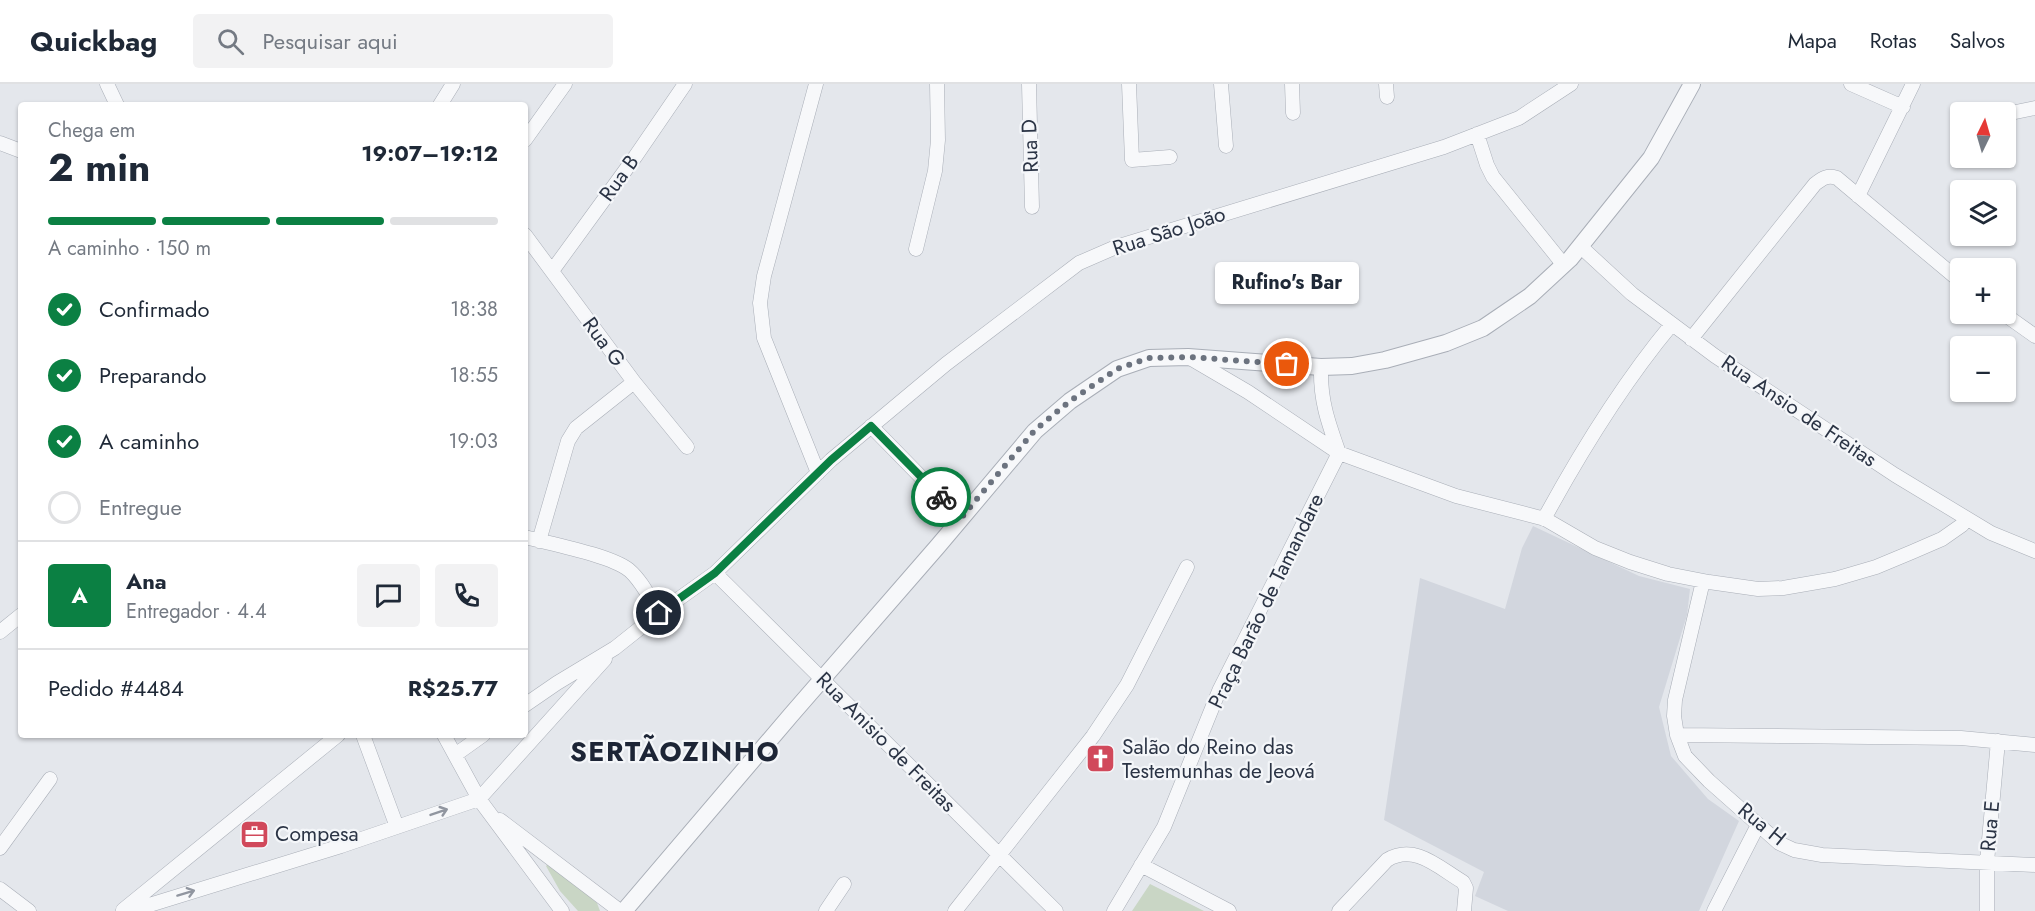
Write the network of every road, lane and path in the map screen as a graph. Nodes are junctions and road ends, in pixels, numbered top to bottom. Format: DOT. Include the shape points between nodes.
graph roads {
  1 [pos="107,84"];
  2 [pos="453,84"];
  3 [pos="565,84"];
  4 [pos="685,84"];
  5 [pos="816,84"];
  6 [pos="937,84"];
  7 [pos="1029,84"];
  8 [pos="1129,84"];
  9 [pos="1221,84"];
  10 [pos="1292,84"];
  11 [pos="1571,84"];
  12 [pos="1692,84"];
  13 [pos="1851,84"];
  14 [pos="1913,84"];
  15 [pos="116,102"];
  16 [pos="442,102"];
  17 [pos="1903,107"];
  18 [pos="2035,108"];
  19 [pos="2016,112"];
  20 [pos="1293,113"];
  21 [pos="1477,134"];
  22 [pos="528,136"];
  23 [pos="0,143"];
  24 [pos="1226,146"];
  25 [pos="18,150"];
  26 [pos="1170,157"];
  27 [pos="1858,196"];
  28 [pos="1032,207"];
  29 [pos="528,239"];
  30 [pos="1580,246"];
  31 [pos="916,249"];
  32 [pos="1563,264"];
  33 [pos="552,272"];
  34 [pos="1950,274"];
  35 [pos="2016,323"];
  36 [pos="1672,324"];
  37 [pos="2035,336"];
  38 [pos="1691,339"];
  39 [pos="1188,357"];
  40 [pos="1321,367"];
  41 [pos="634,382"];
  42 [pos="871,426"];
  43 [pos="687,447"];
  44 [pos="1339,453"];
  45 [pos="818,473"];
  46 [pos="961,518"];
  47 [pos="1544,519"];
  48 [pos="1967,519"];
  49 [pos="532,539"];
  50 [pos="2035,551"];
  51 [pos="1187,567"];
  52 [pos="715,573"];
  53 [pos="1703,581"];
  54 [pos="659,613"];
  55 [pos="18,617"];
  56 [pos="0,632"];
  57 [pos="615,648"];
  58 [pos="823,678"];
  59 [pos="528,703"];
  60 [pos="1677,735"];
  61 [pos="334,738"];
  62 [pos="364,738"];
  63 [pos="446,738"];
  64 [pos="479,738"];
  65 [pos="1998,741"];
  66 [pos="2035,745"];
  67 [pos="455,755"];
  68 [pos="50,779"];
  69 [pos="479,799"];
  70 [pos="488,811"];
  71 [pos="1758,825"];
  72 [pos="398,826"];
  73 [pos="0,848"];
  74 [pos="998,855"];
  75 [pos="1987,862"];
  76 [pos="1141,865"];
  77 [pos="2035,865"];
  78 [pos="844,884"];
  79 [pos="0,889"];
  80 [pos="29,911"];
  81 [pos="122,911"];
  82 [pos="130,911"];
  83 [pos="562,911"];
  84 [pos="622,911"];
  85 [pos="826,911"];
  86 [pos="955,911"];
  87 [pos="1056,911"];
  88 [pos="1114,911"];
  89 [pos="1228,911"];
  90 [pos="1339,911"];
  91 [pos="1464,911"];
  92 [pos="1714,911"];
  93 [pos="1987,911"];
  1 -- 15 [label="street"];
  2 -- 16 [label="street"];
  3 -- 22 [label="street"];
  4 -- 33 [label="street, Rua B"];
  5 -- 45 [label="street" via="760,303 764,339"];
  6 -- 31 [label="street" via="936,171"];
  7 -- 28 [label="street, Rua D"];
  8 -- 26 [label="street" via="1132,160"];
  9 -- 24 [label="street"];
  10 -- 20 [label="street"];
  11 -- 21 [label="street, Rua São João" via="1519,118"];
  12 -- 30 [label="street" via="1652,158"];
  13 -- 17 [label="street"];
  14 -- 17 [label="street"];
  17 -- 27 [label="street"];
  18 -- 19 [label="street"];
  21 -- 32 [label="street" via="1493,177"];
  21 -- 42 [label="street, Rua São João" via="1079,262"];
  23 -- 25 [label="street"];
  27 -- 34 [label="street"];
  27 -- 38 [label="street" via="1830,176 1815,184"];
  29 -- 33 [label="street, Rua G"];
  30 -- 32 [label="street"];
  30 -- 36 [label="street, Rua Ansio de Freitas"];
  32 -- 40 [label="street" via="1530,296 1483,328 1385,360"];
  33 -- 41 [label="street, Rua G"];
  35 -- 37 [label="street"];
  36 -- 38 [label="street, Rua Ansio de Freitas"];
  36 -- 47 [label="street" via="1588,441"];
  38 -- 48 [label="street, Rua Ansio de Freitas"];
  39 -- 40 [label="street"];
  39 -- 44 [label="street"];
  39 -- 46 [label="street" via="1149,358 1117,369 1070,401 1035,430"];
  40 -- 44 [label="street" via="1322,403"];
  41 -- 43 [label="street, Rua G"];
  41 -- 49 [label="street" via="576,428"];
  42 -- 45 [label="street, Rua São João"];
  42 -- 46 [label="street"];
  44 -- 47 [label="street" via="1455,496"];
  44 -- 76 [label="street, Praça Barão de Tamandare" via="1219,691 1164,827"];
  45 -- 52 [label="street, Rua São João"];
  46 -- 58 [label="street"];
  47 -- 53 [label="street" via="1595,548 1630,562"];
  48 -- 50 [label="street, Rua Ansio de Freitas"];
  48 -- 53 [label="street" via="1942,538 1912,552 1835,579 1758,589"];
  49 -- 54 [label="street" via="613,561 627,569"];
  51 -- 74 [label="street" via="1127,685 1094,736"];
  52 -- 54 [label="street, Rua São João"];
  52 -- 58 [label="street, Rua Anisio de Freitas"];
  53 -- 60 [label="street, Rua H" via="1675,700"];
  54 -- 57 [label="street, Rua São João"];
  55 -- 56 [label="street"];
  57 -- 59 [label="street"];
  57 -- 69 [label="street"];
  58 -- 74 [label="street, Rua Anisio de Freitas"];
  58 -- 84 [label="street"];
  60 -- 65 [label="street"];
  60 -- 71 [label="street, Rua H" via="1684,756"];
  61 -- 81 [label="street"];
  62 -- 72 [label="street"];
  63 -- 67 [label="street"];
  64 -- 67 [label="street"];
  65 -- 66 [label="street"];
  65 -- 75 [label="street, Rua E"];
  67 -- 69 [label="street"];
  68 -- 73 [label="street"];
  69 -- 70 [label="street"];
  72 -- 69 [label="street, one-way"];
  70 -- 83 [label="street"];
  70 -- 84 [label="street"];
  71 -- 75 [label="street, Rua H" via="1779,843 1822,855"];
  71 -- 92 [label="street"];
  82 -- 72 [label="street, one-way"];
  74 -- 86 [label="street"];
  74 -- 87 [label="street, Rua Anisio de Freitas"];
  75 -- 77 [label="street, Rua H"];
  75 -- 93 [label="street, Rua E"];
  76 -- 88 [label="street, Praça Barão de Tamandare"];
  76 -- 89 [label="street"];
  78 -- 85 [label="street"];
  79 -- 80 [label="street"];
  90 -- 91 [label="street" via="1388,860 1407,853 1416,854 1463,882"];
}
